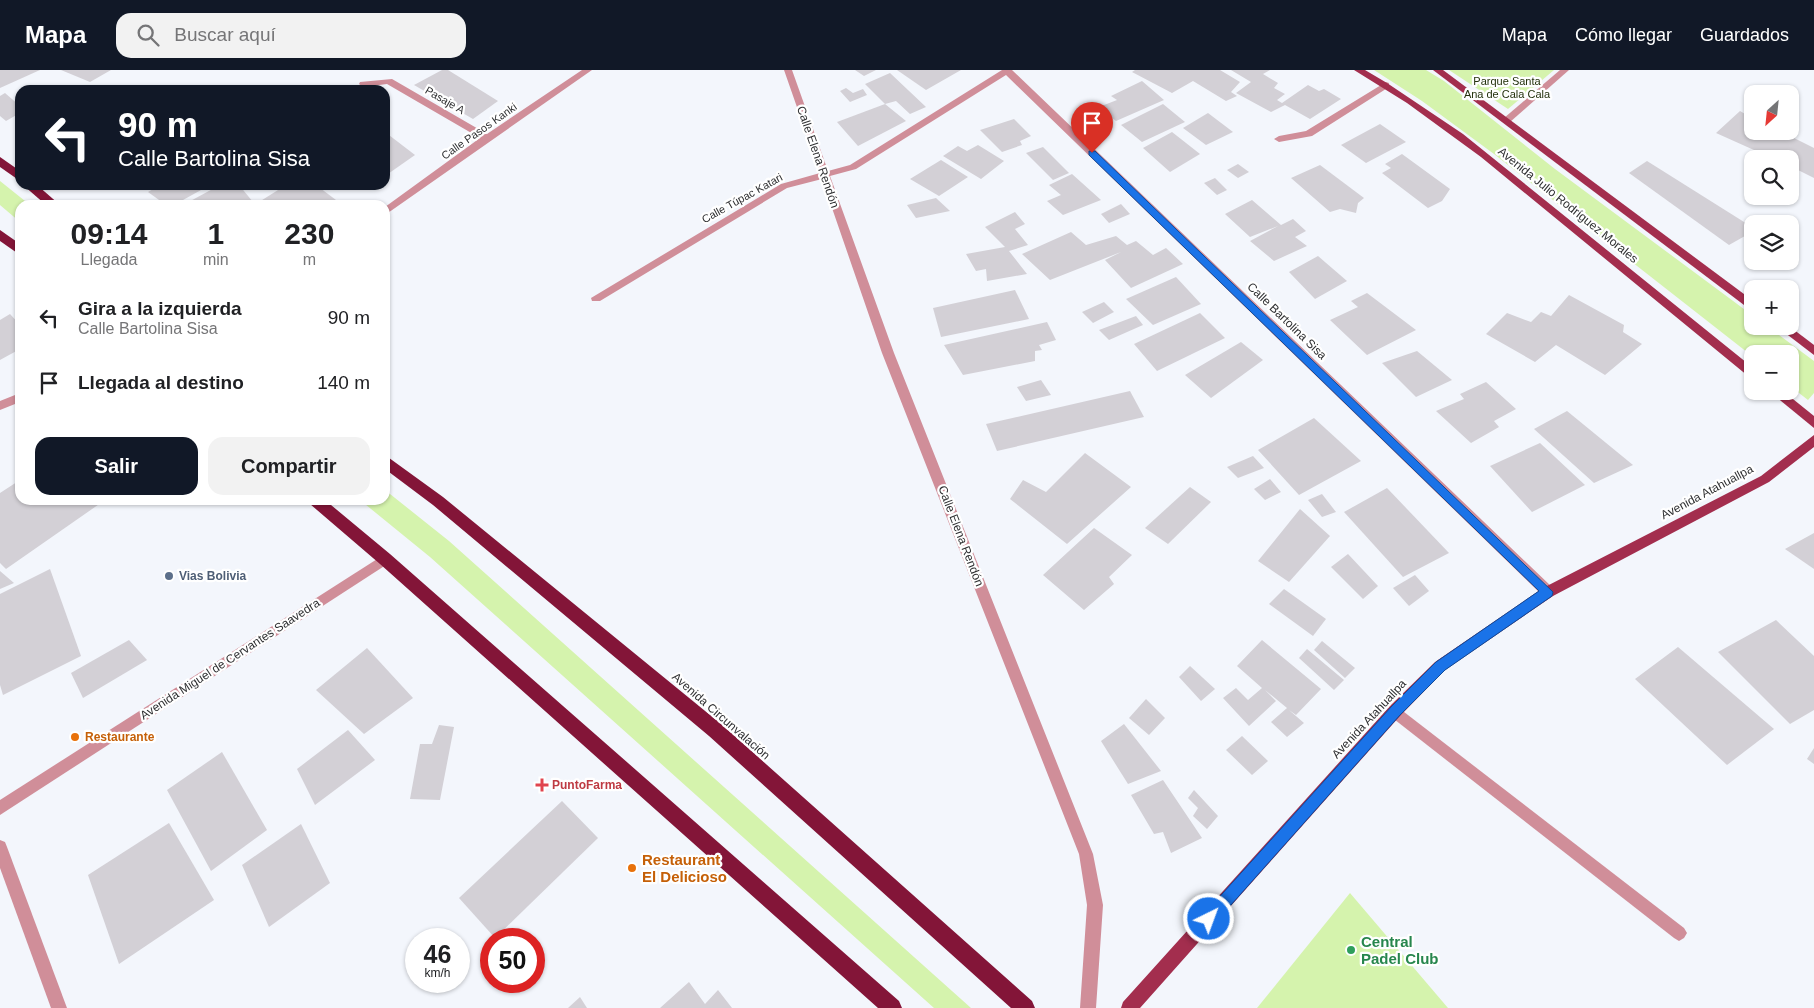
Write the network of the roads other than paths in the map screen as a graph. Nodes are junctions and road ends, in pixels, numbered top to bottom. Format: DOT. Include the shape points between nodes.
graph roads {
  1 [pos="588,70"];
  2 [pos="788,70"];
  3 [pos="1007,70"];
  4 [pos="1358,70"];
  5 [pos="1437,70"];
  6 [pos="1564,70"];
  7 [pos="363,84"];
  8 [pos="1386,85"];
  9 [pos="1507,120"];
  10 [pos="487,138"];
  11 [pos="1279,139"];
  12 [pos="0,161"];
  13 [pos="15,173"];
  14 [pos="824,176"];
  15 [pos="36,190"];
  16 [pos="48,200"];
  17 [pos="390,208"];
  18 [pos="0,234"];
  19 [pos="15,247"];
  20 [pos="596,298"];
  21 [pos="1744,299"];
  22 [pos="1793,335"];
  23 [pos="1814,350"];
  24 [pos="1744,366"];
  25 [pos="15,398"];
  26 [pos="1786,400"];
  27 [pos="0,406"];
  28 [pos="1814,423"];
  29 [pos="1814,440"];
  30 [pos="390,465"];
  31 [pos="321,505"];
  32 [pos="385,559"];
  33 [pos="1548,592"];
  34 [pos="1395,711"];
  35 [pos="0,808"];
  36 [pos="0,847"];
  37 [pos="1679,933"];
  38 [pos="58,1008"];
  39 [pos="892,1008"];
  40 [pos="1025,1008"];
  41 [pos="1088,1008"];
  42 [pos="1129,1008"];
  1 -- 10 [label="street, Calle Pasos Kanki"];
  2 -- 14 [label="street, Calle Elena Rendón"];
  3 -- 14 [label="street, Calle Túpac Katari" via="853,168"];
  3 -- 33 [label="street, Calle Bartolina Sisa"];
  4 -- 8 [label="main road, Avenida Julio Rodríguez Morales"];
  5 -- 9 [label="main road"];
  6 -- 9 [label="street"];
  7 -- 10 [label="street, Pasaje A" via="389,81"];
  8 -- 11 [label="street" via="1309,134"];
  8 -- 24 [label="main road, Avenida Julio Rodríguez Morales" via="1514,178"];
  9 -- 21 [label="main road"];
  10 -- 17 [label="street, Calle Pasos Kanki"];
  12 -- 13 [label="highway"];
  14 -- 20 [label="street, Calle Túpac Katari" via="784,186"];
  14 -- 41 [label="street, Calle Elena Rendón" via="888,353 1086,854 1095,905"];
  15 -- 16 [label="highway"];
  18 -- 19 [label="highway"];
  22 -- 23 [label="main road"];
  25 -- 27 [label="street"];
  26 -- 28 [label="main road"];
  29 -- 33 [label="main road, Avenida Atahuallpa" via="1765,479"];
  30 -- 40 [label="highway, Avenida Circunvalación" via="715,730"];
  31 -- 32 [label="highway"];
  32 -- 35 [label="street, Avenida Miguel de Cervantes Saavedra"];
  32 -- 39 [label="highway"];
  33 -- 34 [label="main road, Avenida Atahuallpa" via="1440,666"];
  34 -- 37 [label="street"];
  34 -- 42 [label="main road, Avenida Atahuallpa"];
  36 -- 38 [label="street"];
}
